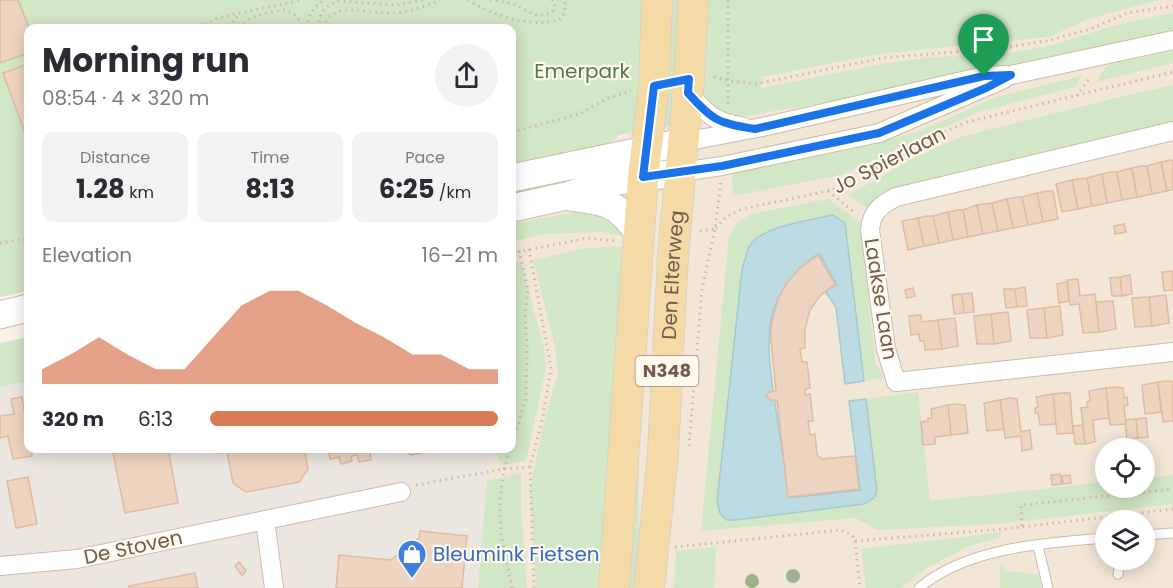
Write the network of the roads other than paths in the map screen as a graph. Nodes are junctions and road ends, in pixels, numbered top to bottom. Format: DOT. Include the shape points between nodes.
graph roads {
  1 [pos="657,0"];
  2 [pos="693,0"];
  3 [pos="1173,40"];
  4 [pos="1011,75"];
  5 [pos="688,93"];
  6 [pos="755,129"];
  7 [pos="1173,131"];
  8 [pos="682,157"];
  9 [pos="645,164"];
  10 [pos="516,178"];
  11 [pos="566,196"];
  12 [pos="516,207"];
  13 [pos="639,235"];
  14 [pos="24,310"];
  15 [pos="0,316"];
  16 [pos="1173,352"];
  17 [pos="401,492"];
  18 [pos="265,520"];
  19 [pos="1173,533"];
  20 [pos="1155,534"];
  21 [pos="1158,534"];
  22 [pos="1155,536"];
  23 [pos="1095,539"];
  24 [pos="1038,546"];
  25 [pos="0,566"];
  26 [pos="1119,570"];
  27 [pos="1118,574"];
  28 [pos="274,588"];
  29 [pos="614,588"];
  30 [pos="649,588"];
  31 [pos="919,588"];
  32 [pos="1048,588"];
  1 -- 9 [label="main road, Den Elterweg / N348" via="654,86"];
  2 -- 5 [label="main road, Den Elterweg / N348"];
  3 -- 4 [label="street, Jo Spierlaan"];
  4 -- 6 [label="street, Jo Spierlaan" via="984,76"];
  4 -- 8 [label="street, Jo Spierlaan" via="879,133 722,166"];
  5 -- 6 [label="street, Jo Spierlaan" via="707,115 726,124"];
  5 -- 8 [label="main road, Den Elterweg / N348"];
  6 -- 8 [label="street, Jo Spierlaan"];
  7 -- 16 [label="street, Laakse Laan" via="896,197 883,204 871,218 870,230 886,349 896,382"];
  8 -- 9 [label="street"];
  8 -- 30 [label="main road, Den Elterweg / N348" via="663,454"];
  9 -- 10 [label="street"];
  9 -- 11 [label="street"];
  9 -- 13 [label="main road, Den Elterweg / N348"];
  11 -- 12 [label="street"];
  11 -- 13 [label="street" via="602,200 617,208"];
  13 -- 29 [label="main road, Den Elterweg / N348"];
  14 -- 15 [label="street"];
  17 -- 18 [label="street, De Stoven"];
  18 -- 25 [label="street, De Stoven" via="77,559"];
  18 -- 28 [label="street"];
  19 -- 21 [label="lane"];
  20 -- 21 [label="lane"];
  21 -- 22 [label="lane"];
  23 -- 24 [label="lane"];
  24 -- 31 [label="lane" via="969,560"];
  24 -- 32 [label="lane"];
  26 -- 27 [label="lane"];
}
